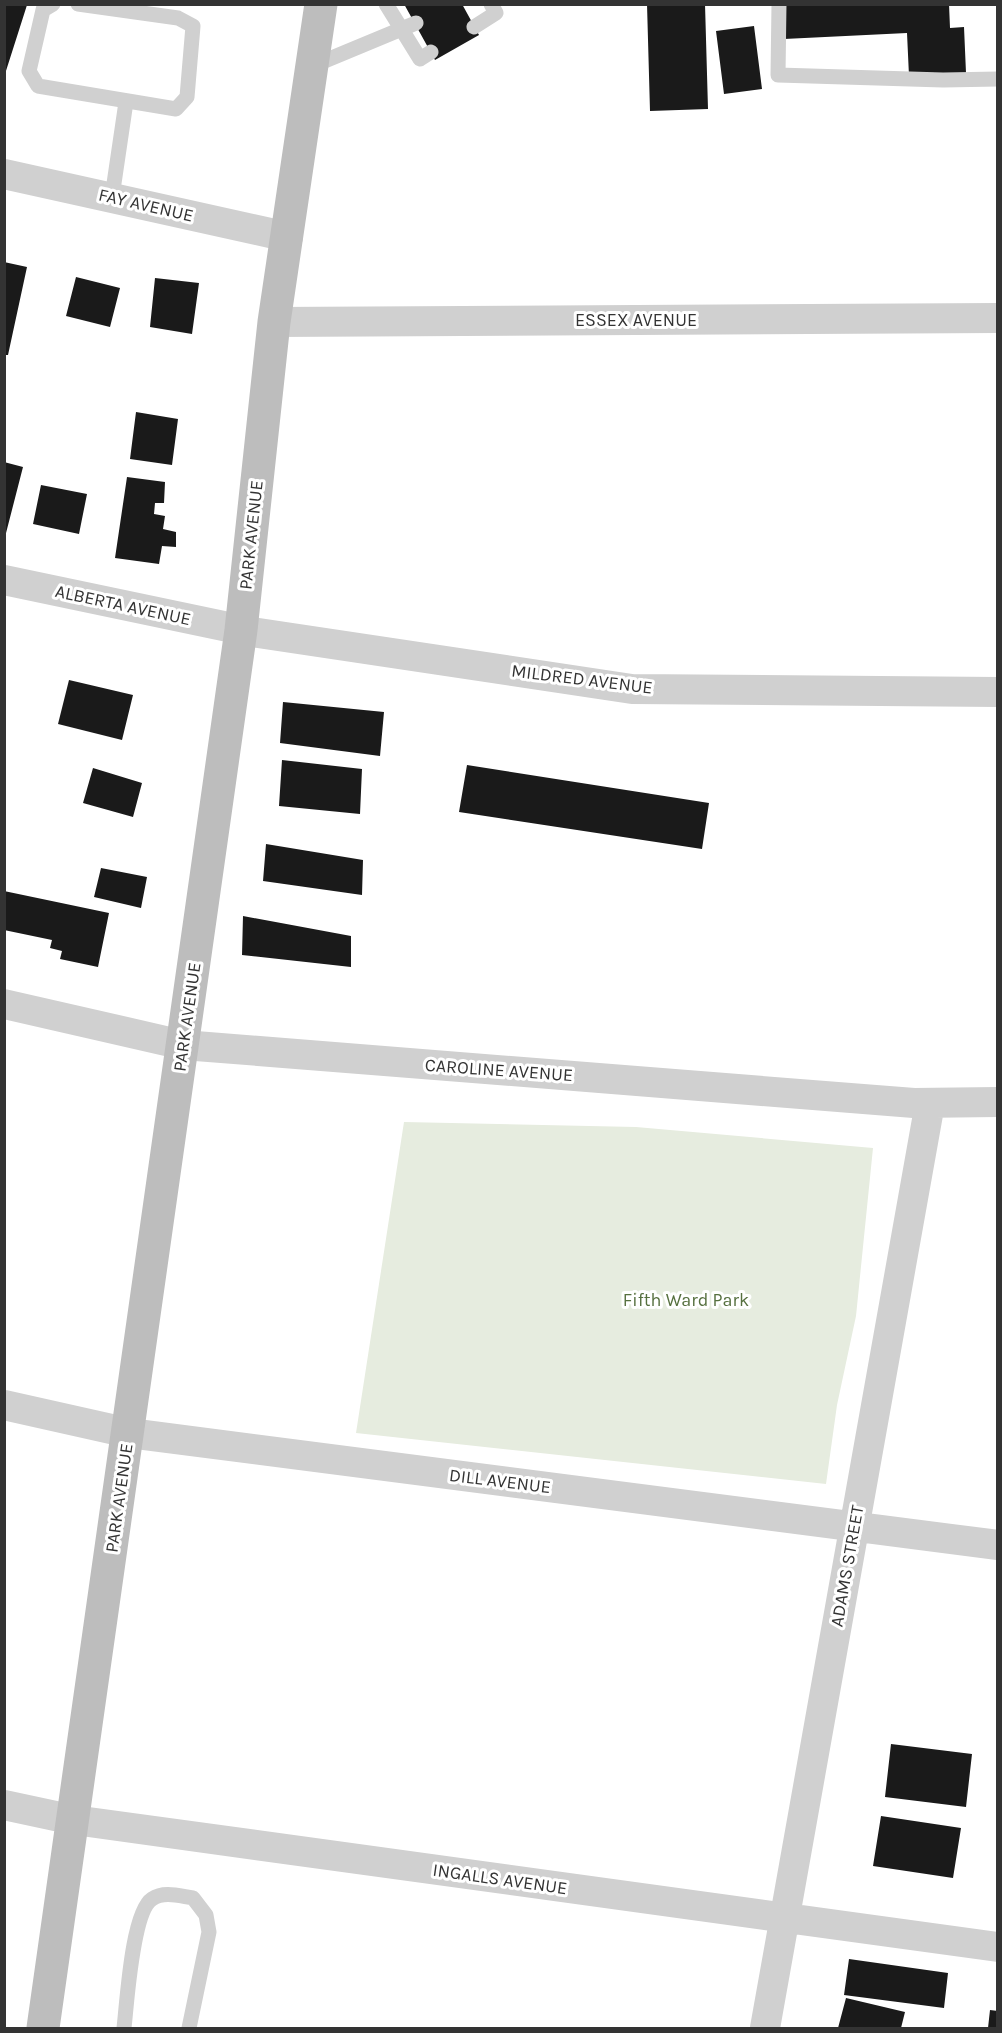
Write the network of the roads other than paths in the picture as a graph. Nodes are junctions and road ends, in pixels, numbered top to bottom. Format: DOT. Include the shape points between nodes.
graph roads {
  1 [pos="53,4"];
  2 [pos="78,4"];
  3 [pos="321,4"];
  4 [pos="386,4"];
  5 [pos="491,4"];
  6 [pos="779,4"];
  7 [pos="409,27"];
  8 [pos="474,27"];
  9 [pos="431,52"];
  10 [pos="310,67"];
  11 [pos="998,79"];
  12 [pos="126,102"];
  13 [pos="4,174"];
  14 [pos="112,197"];
  15 [pos="288,237"];
  16 [pos="998,318"];
  17 [pos="273,322"];
  18 [pos="4,580"];
  19 [pos="241,630"];
  20 [pos="998,692"];
  21 [pos="4,1004"];
  22 [pos="183,1045"];
  23 [pos="998,1102"];
  24 [pos="930,1103"];
  25 [pos="4,1405"];
  26 [pos="129,1432"];
  27 [pos="854,1527"];
  28 [pos="998,1545"];
  29 [pos="4,1805"];
  30 [pos="74,1820"];
  31 [pos="784,1917"];
  32 [pos="998,1947"];
  33 [pos="43,2028"];
  34 [pos="124,2028"];
  35 [pos="189,2028"];
  36 [pos="765,2028"];
  1 -- 12 [label="lane" via="43,10 29,71 38,86"];
  2 -- 12 [label="lane" via="178,18 193,26 187,98 176,109"];
  3 -- 10 [label="street, PARK AVENUE"];
  4 -- 7 [label="lane"];
  5 -- 8 [label="lane" via="496,13"];
  6 -- 11 [label="lane" via="778,75"];
  7 -- 9 [label="lane" via="420,59"];
  7 -- 10 [label="lane"];
  10 -- 15 [label="street, PARK AVENUE"];
  12 -- 14 [label="lane"];
  13 -- 14 [label="street, FAY AVENUE"];
  14 -- 15 [label="street, FAY AVENUE"];
  15 -- 17 [label="street, PARK AVENUE"];
  16 -- 17 [label="street, ESSEX AVENUE"];
  17 -- 19 [label="street, PARK AVENUE"];
  18 -- 19 [label="street, ALBERTA AVENUE"];
  19 -- 20 [label="street, MILDRED AVENUE" via="632,689"];
  19 -- 22 [label="street, PARK AVENUE"];
  21 -- 22 [label="street, CAROLINE AVENUE"];
  22 -- 24 [label="street, CAROLINE AVENUE"];
  22 -- 26 [label="street, PARK AVENUE"];
  23 -- 24 [label="street, CAROLINE AVENUE"];
  24 -- 27 [label="street, ADAMS STREET"];
  25 -- 26 [label="street, DILL AVENUE"];
  26 -- 27 [label="street, DILL AVENUE"];
  26 -- 30 [label="street, PARK AVENUE"];
  27 -- 28 [label="street, DILL AVENUE"];
  27 -- 31 [label="street, ADAMS STREET"];
  29 -- 30 [label="street, INGALLS AVENUE"];
  30 -- 31 [label="street, INGALLS AVENUE"];
  30 -- 33 [label="street, PARK AVENUE"];
  31 -- 32 [label="street, INGALLS AVENUE"];
  31 -- 36 [label="street, ADAMS STREET"];
  34 -- 35 [label="lane" via="138,1920 151,1900 165,1894 193,1898 206,1915 209,1932"];
}
